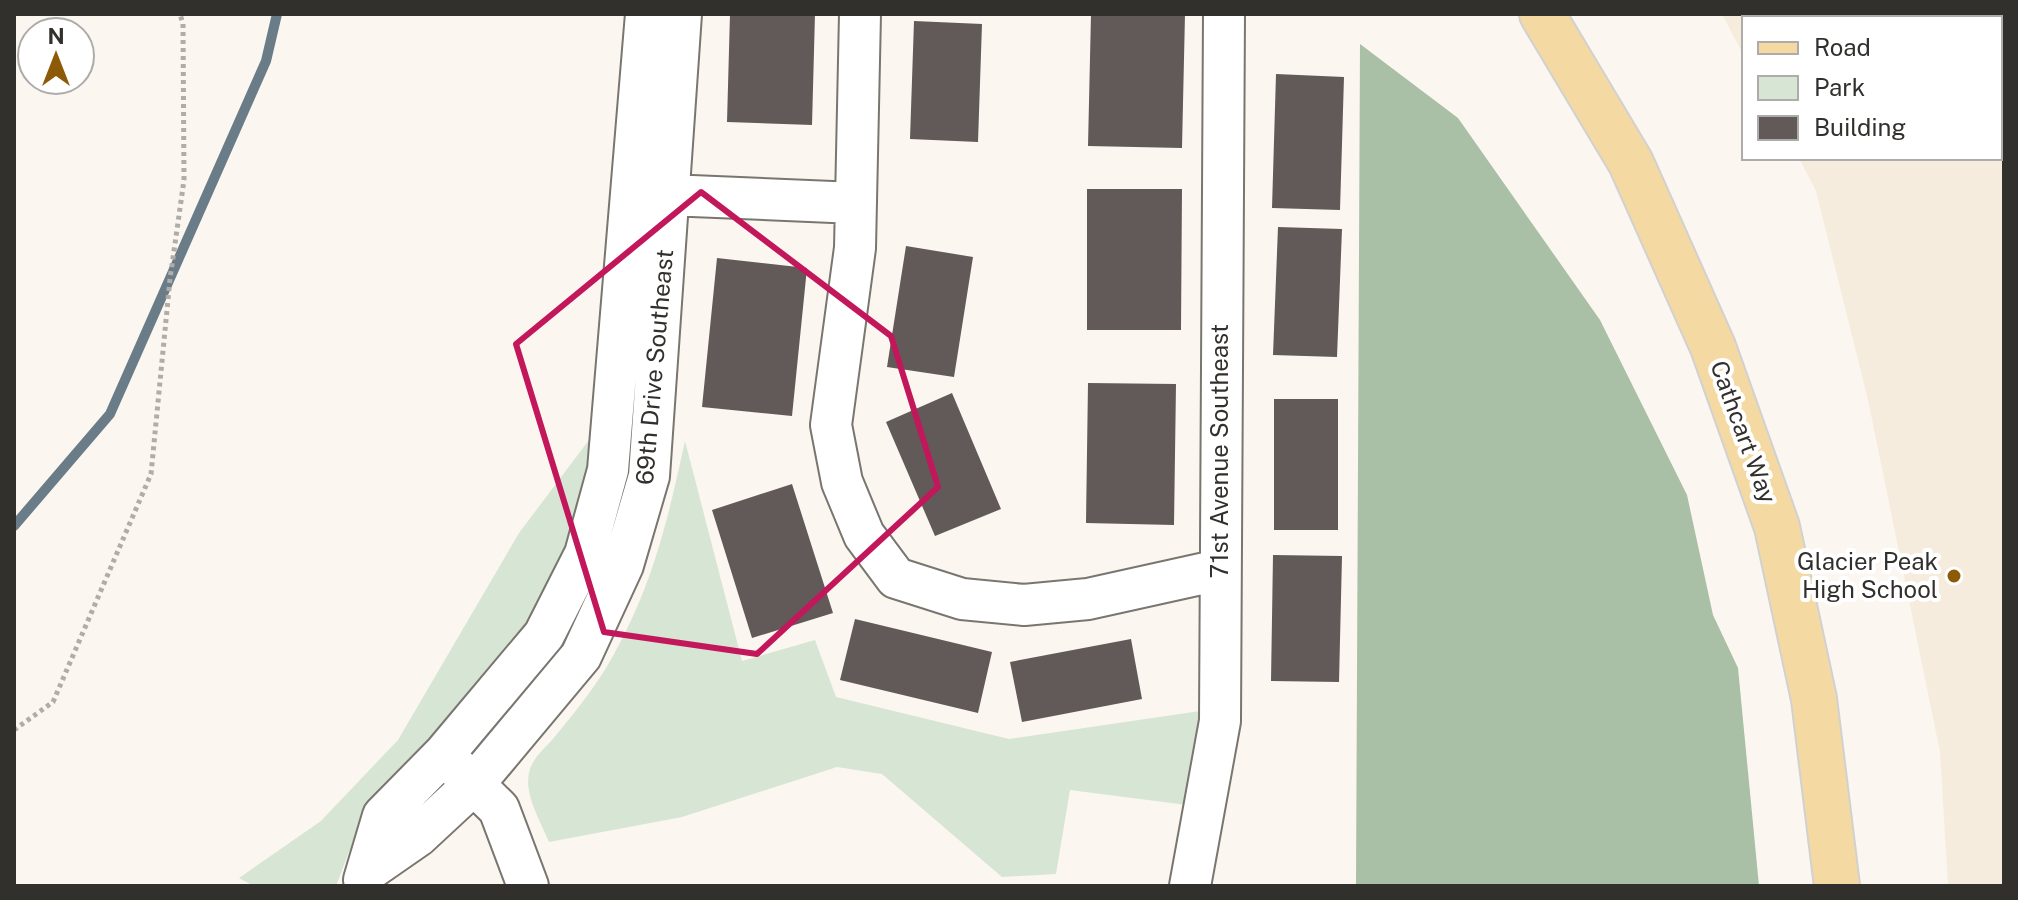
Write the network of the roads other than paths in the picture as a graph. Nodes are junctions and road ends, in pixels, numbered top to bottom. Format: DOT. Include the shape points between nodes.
graph roads {
  1 [pos="646,14"];
  2 [pos="681,14"];
  3 [pos="860,14"];
  4 [pos="1224,14"];
  5 [pos="1542,14"];
  6 [pos="650,194"];
  7 [pos="856,203"];
  8 [pos="1219,570"];
  9 [pos="444,754"];
  10 [pos="474,784"];
  11 [pos="365,878"];
  12 [pos="528,886"];
  13 [pos="1190,886"];
  14 [pos="1837,886"];
  1 -- 6 [label="street, 69th Drive Southeast"];
  2 -- 6 [label="street, 69th Drive Southeast"];
  3 -- 7 [label="street"];
  4 -- 8 [label="street, 71st Avenue Southeast"];
  5 -- 14 [label="main road, Cathcart Way" via="1631,163 1713,347 1777,527 1814,699"];
  6 -- 7 [label="street"];
  6 -- 9 [label="street, 69th Drive Southeast" via="608,470 585,554 544,635"];
  6 -- 10 [label="street, 69th Drive Southeast" via="649,476 623,565 581,656"];
  7 -- 8 [label="street" via="855,248 831,425 842,482 864,535 896,578 962,599 1024,605 1088,599"];
  8 -- 13 [label="street, 71st Avenue Southeast" via="1220,721"];
  9 -- 10 [label="street"];
  9 -- 11 [label="street, 69th Drive Southeast" via="383,816"];
  10 -- 11 [label="street, 69th Drive Southeast"];
  10 -- 12 [label="street" via="499,809"];
}
